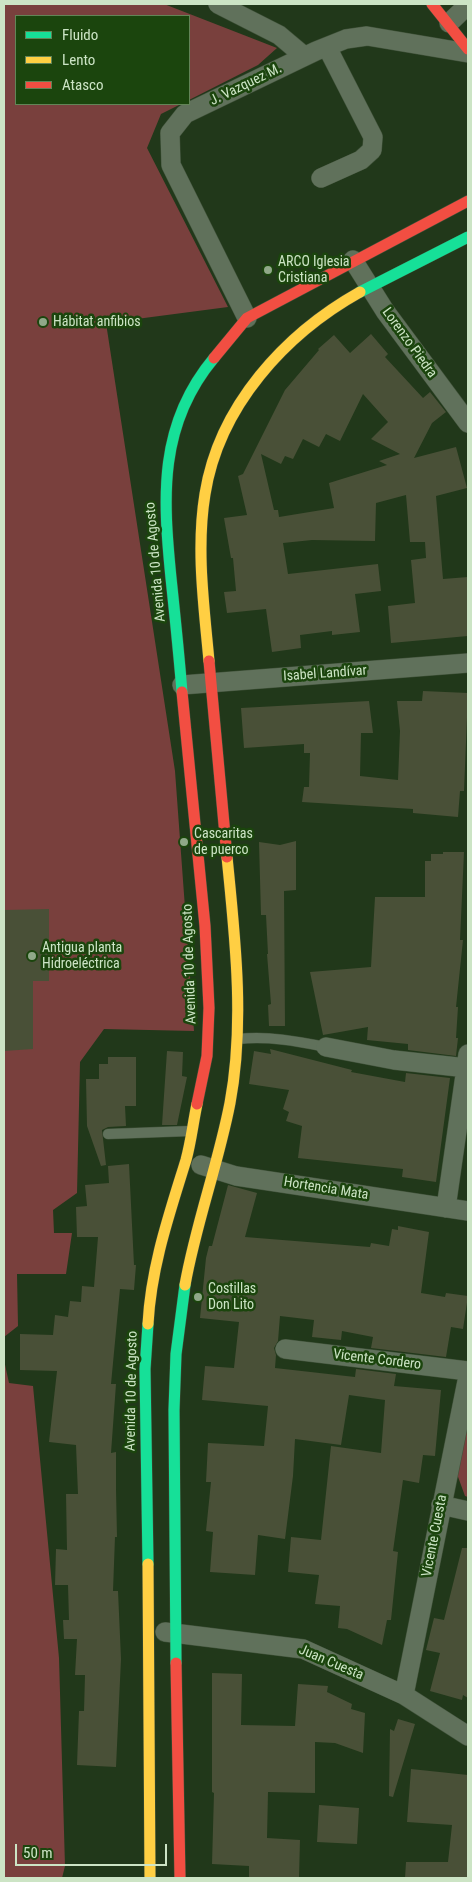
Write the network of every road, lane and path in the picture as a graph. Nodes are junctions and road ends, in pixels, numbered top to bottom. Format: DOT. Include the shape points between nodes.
graph roads {
  1 [pos="218,4"];
  2 [pos="432,4"];
  3 [pos="468,5"];
  4 [pos="449,23"];
  5 [pos="327,47"];
  6 [pos="468,48"];
  7 [pos="468,54"];
  8 [pos="304,56"];
  9 [pos="321,178"];
  10 [pos="468,201"];
  11 [pos="468,236"];
  12 [pos="353,260"];
  13 [pos="370,288"];
  14 [pos="247,318"];
  15 [pos="468,422"];
  16 [pos="468,663"];
  17 [pos="212,682"];
  18 [pos="182,686"];
  19 [pos="237,1039"];
  20 [pos="326,1048"];
  21 [pos="468,1061"];
  22 [pos="192,1130"];
  23 [pos="108,1134"];
  24 [pos="186,1158"];
  25 [pos="213,1170"];
  26 [pos="446,1208"];
  27 [pos="468,1211"];
  28 [pos="285,1349"];
  29 [pos="468,1371"];
  30 [pos="468,1376"];
  31 [pos="441,1505"];
  32 [pos="468,1511"];
  33 [pos="150,1630"];
  34 [pos="175,1633"];
  35 [pos="404,1695"];
  36 [pos="468,1736"];
  37 [pos="150,1878"];
  38 [pos="180,1878"];
  1 -- 8 [label="street" via="279,35"];
  2 -- 4 [label="main road"];
  3 -- 4 [label="street"];
  4 -- 6 [label="main road"];
  5 -- 7 [label="street, J. Vazquez M." via="346,39 367,36"];
  5 -- 8 [label="street, J. Vazquez M."];
  5 -- 9 [label="street" via="373,136 372,150 361,160"];
  8 -- 14 [label="street, J. Vazquez M." via="185,114 170,133 172,164"];
  10 -- 12 [label="main road, Avenida 10 de Agosto"];
  11 -- 13 [label="main road"];
  12 -- 13 [label="street, Lorenzo Piedra"];
  12 -- 14 [label="main road, Avenida 10 de Agosto"];
  13 -- 15 [label="street, Lorenzo Piedra"];
  13 -- 17 [label="main road" via="314,321 285,347 237,409 221,446 207,482 202,524 201,573"];
  14 -- 18 [label="main road, Avenida 10 de Agosto" via="201,373 180,412 168,454 166,525"];
  16 -- 17 [label="street, Isabel Landívar"];
  17 -- 18 [label="street, Isabel Landívar"];
  17 -- 19 [label="main road" via="236,941"];
  18 -- 22 [label="main road, Avenida 10 de Agosto" via="208,966 207,1056"];
  19 -- 20 [label="lane" via="262,1037"];
  19 -- 25 [label="main road" via="230,1103"];
  20 -- 21 [label="street" via="394,1060"];
  21 -- 26 [label="street"];
  22 -- 23 [label="lane"];
  22 -- 24 [label="main road, Avenida 10 de Agosto"];
  24 -- 25 [label="street, Hortencia Mata"];
  24 -- 33 [label="main road, Avenida 10 de Agosto" via="156,1264 148,1318 145,1369"];
  25 -- 26 [label="street, Hortencia Mata"];
  25 -- 34 [label="main road" via="188,1266 176,1354"];
  26 -- 27 [label="street, Hortencia Mata"];
  28 -- 29 [label="street, Vicente Cordero"];
  30 -- 31 [label="street, Vicente Cuesta"];
  31 -- 32 [label="street"];
  31 -- 35 [label="street, Vicente Cuesta"];
  33 -- 34 [label="street, Juan Cuesta"];
  33 -- 37 [label="main road, Avenida 10 de Agosto"];
  34 -- 35 [label="street, Juan Cuesta" via="303,1649"];
  34 -- 38 [label="main road"];
  35 -- 36 [label="street, Juan Cuesta"];
}
